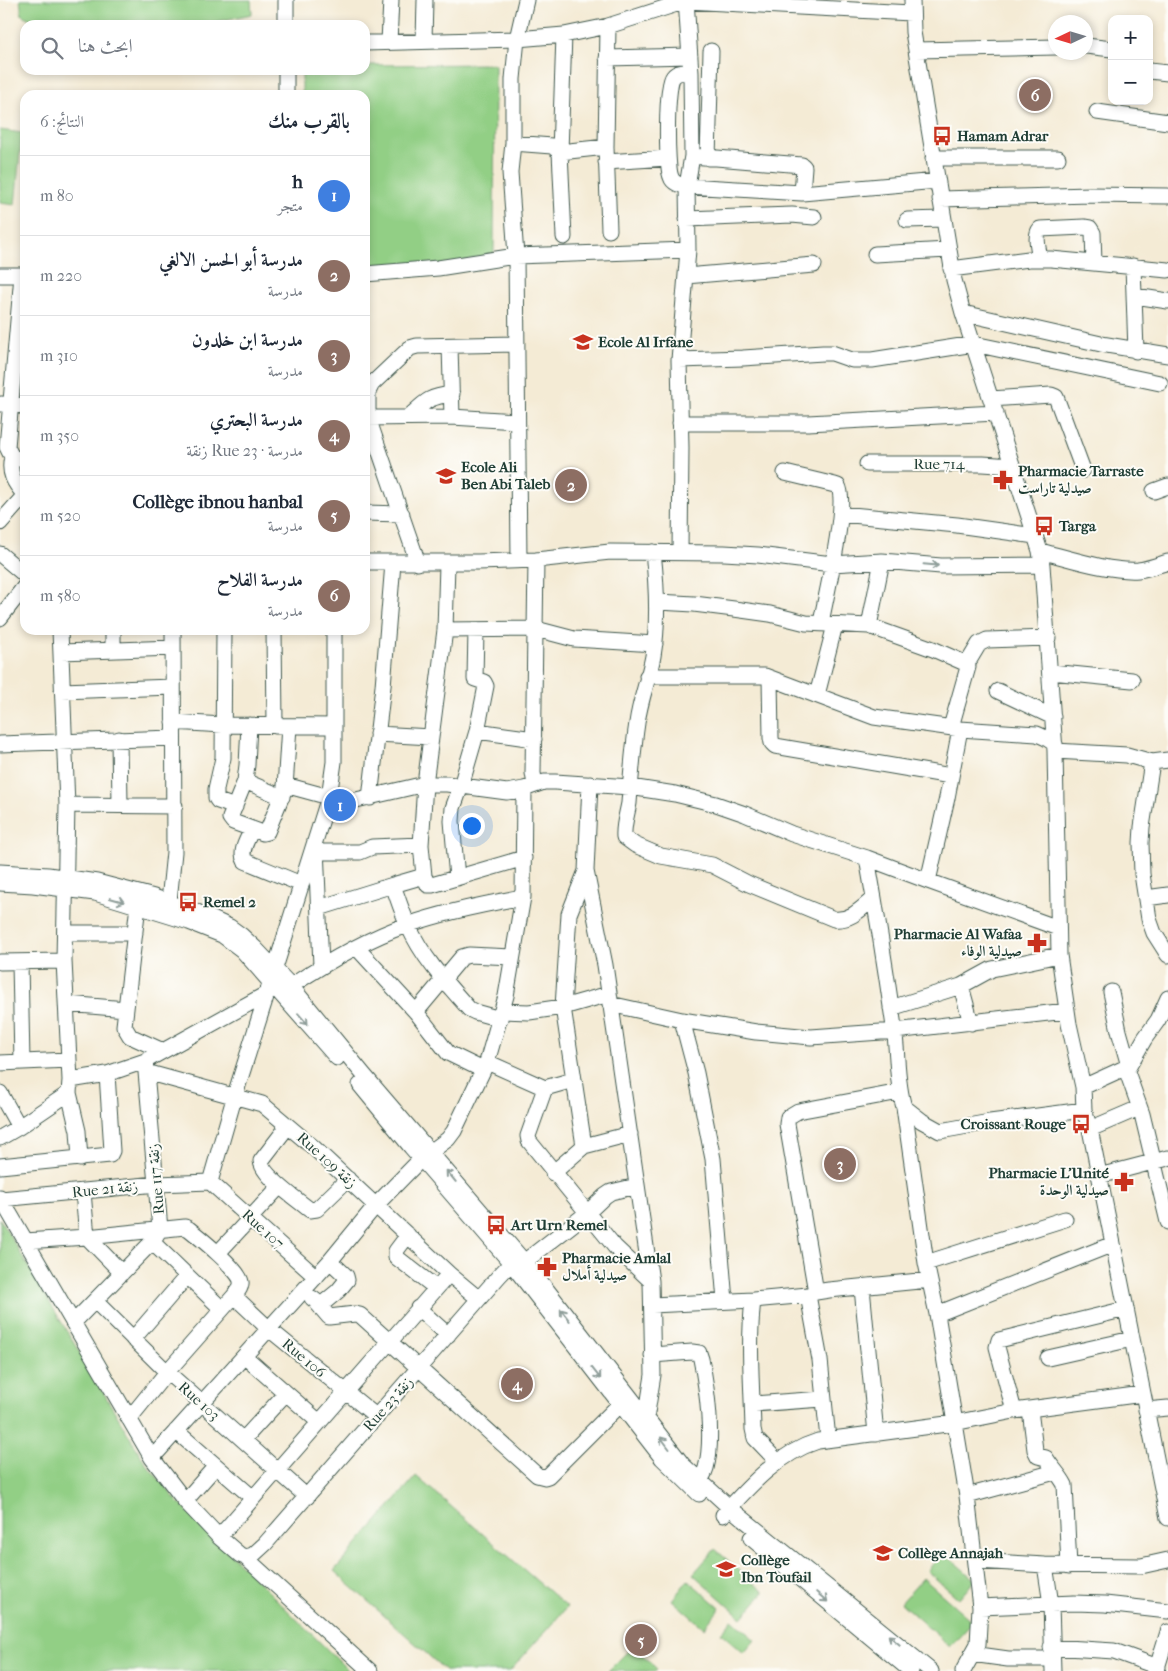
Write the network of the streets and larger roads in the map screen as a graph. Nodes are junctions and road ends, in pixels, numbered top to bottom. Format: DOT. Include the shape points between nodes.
graph roads {
  1 [pos="286,0"];
  2 [pos="390,0"];
  3 [pos="425,0"];
  4 [pos="526,0"];
  5 [pos="686,1"];
  6 [pos="702,1"];
  7 [pos="777,3"];
  8 [pos="912,7"];
  9 [pos="286,20"];
  10 [pos="608,26"];
  11 [pos="564,35"];
  12 [pos="517,39"];
  13 [pos="389,42"];
  14 [pos="424,42"];
  15 [pos="370,43"];
  16 [pos="1048,47"];
  17 [pos="1093,47"];
  18 [pos="1108,49"];
  19 [pos="916,50"];
  20 [pos="711,51"];
  21 [pos="690,56"];
  22 [pos="607,58"];
  23 [pos="1153,71"];
  24 [pos="691,73"];
  25 [pos="1168,73"];
  26 [pos="286,75"];
  27 [pos="286,90"];
  28 [pos="1097,112"];
  29 [pos="1168,122"];
  30 [pos="513,143"];
  31 [pos="560,152"];
  32 [pos="606,155"];
  33 [pos="692,156"];
  34 [pos="668,158"];
  35 [pos="708,158"];
  36 [pos="933,158"];
  37 [pos="1058,158"];
  38 [pos="937,181"];
  39 [pos="687,186"];
  40 [pos="802,193"];
  41 [pos="1168,196"];
  42 [pos="940,199"];
  43 [pos="814,217"];
  44 [pos="687,220"];
  45 [pos="906,220"];
  46 [pos="943,220"];
  47 [pos="609,230"];
  48 [pos="564,237"];
  49 [pos="688,250"];
  50 [pos="948,250"];
  51 [pos="874,254"];
  52 [pos="516,256"];
  53 [pos="1040,259"];
  54 [pos="1094,263"];
  55 [pos="814,265"];
  56 [pos="1133,266"];
  57 [pos="951,269"];
  58 [pos="1168,270"];
  59 [pos="370,274"];
  60 [pos="0,275"];
  61 [pos="686,276"];
  62 [pos="20,279"];
  63 [pos="20,281"];
  64 [pos="0,284"];
  65 [pos="1136,296"];
  66 [pos="1168,301"];
  67 [pos="963,313"];
  68 [pos="516,344"];
  69 [pos="974,344"];
  70 [pos="450,346"];
  71 [pos="20,349"];
  72 [pos="1136,351"];
  73 [pos="1168,355"];
  74 [pos="679,360"];
  75 [pos="1160,383"];
  76 [pos="370,388"];
  77 [pos="452,394"];
  78 [pos="12,405"];
  79 [pos="993,406"];
  80 [pos="409,417"];
  81 [pos="452,417"];
  82 [pos="370,418"];
  83 [pos="517,421"];
  84 [pos="680,423"];
  85 [pos="370,429"];
  86 [pos="19,458"];
  87 [pos="867,464"];
  88 [pos="1012,466"];
  89 [pos="1083,470"];
  90 [pos="785,473"];
  91 [pos="20,490"];
  92 [pos="20,501"];
  93 [pos="370,513"];
  94 [pos="402,514"];
  95 [pos="841,514"];
  96 [pos="0,523"];
  97 [pos="1039,551"];
  98 [pos="654,552"];
  99 [pos="680,552"];
  100 [pos="0,554"];
  101 [pos="519,560"];
  102 [pos="536,560"];
  103 [pos="882,561"];
  104 [pos="370,562"];
  105 [pos="1168,562"];
  106 [pos="393,563"];
  107 [pos="418,563"];
  108 [pos="447,564"];
  109 [pos="832,564"];
  110 [pos="20,571"];
  111 [pos="20,592"];
  112 [pos="658,602"];
  113 [pos="0,618"];
  114 [pos="828,624"];
  115 [pos="869,626"];
  116 [pos="536,629"];
  117 [pos="445,630"];
  118 [pos="476,630"];
  119 [pos="60,635"];
  120 [pos="113,635"];
  121 [pos="173,635"];
  122 [pos="224,635"];
  123 [pos="274,635"];
  124 [pos="334,635"];
  125 [pos="1048,638"];
  126 [pos="655,644"];
  127 [pos="172,648"];
  128 [pos="113,650"];
  129 [pos="61,652"];
  130 [pos="967,664"];
  131 [pos="1051,672"];
  132 [pos="647,676"];
  133 [pos="770,678"];
  134 [pos="1132,680"];
  135 [pos="172,687"];
  136 [pos="62,691"];
  137 [pos="998,691"];
  138 [pos="817,695"];
  139 [pos="1053,717"];
  140 [pos="172,722"];
  141 [pos="224,725"];
  142 [pos="249,725"];
  143 [pos="282,726"];
  144 [pos="334,726"];
  145 [pos="955,728"];
  146 [pos="476,731"];
  147 [pos="377,734"];
  148 [pos="431,737"];
  149 [pos="173,738"];
  150 [pos="120,739"];
  151 [pos="534,739"];
  152 [pos="64,741"];
  153 [pos="0,744"];
  154 [pos="1055,748"];
  155 [pos="1168,760"];
  156 [pos="1152,762"];
  157 [pos="951,776"];
  158 [pos="245,781"];
  159 [pos="425,784"];
  160 [pos="590,784"];
  161 [pos="461,786"];
  162 [pos="530,787"];
  163 [pos="630,787"];
  164 [pos="284,791"];
  165 [pos="370,798"];
  166 [pos="328,802"];
  167 [pos="67,805"];
  168 [pos="120,805"];
  169 [pos="175,806"];
  170 [pos="235,807"];
  171 [pos="252,829"];
  172 [pos="421,845"];
  173 [pos="316,846"];
  174 [pos="524,858"];
  175 [pos="867,858"];
  176 [pos="586,871"];
  177 [pos="0,872"];
  178 [pos="424,876"];
  179 [pos="457,878"];
  180 [pos="928,882"];
  181 [pos="0,883"];
  182 [pos="65,883"];
  183 [pos="301,884"];
  184 [pos="393,885"];
  185 [pos="1168,894"];
  186 [pos="523,897"];
  187 [pos="874,898"];
  188 [pos="1146,898"];
  189 [pos="138,905"];
  190 [pos="319,908"];
  191 [pos="169,909"];
  192 [pos="408,925"];
  193 [pos="1058,928"];
  194 [pos="65,933"];
  195 [pos="135,933"];
  196 [pos="357,948"];
  197 [pos="1059,955"];
  198 [pos="1168,955"];
  199 [pos="512,957"];
  200 [pos="0,962"];
  201 [pos="20,962"];
  202 [pos="64,962"];
  203 [pos="321,966"];
  204 [pos="444,980"];
  205 [pos="272,981"];
  206 [pos="291,986"];
  207 [pos="961,986"];
  208 [pos="1110,992"];
  209 [pos="1168,998"];
  210 [pos="610,999"];
  211 [pos="67,1004"];
  212 [pos="563,1007"];
  213 [pos="891,1008"];
  214 [pos="126,1009"];
  215 [pos="1066,1011"];
  216 [pos="416,1012"];
  217 [pos="501,1015"];
  218 [pos="682,1020"];
  219 [pos="971,1023"];
  220 [pos="895,1031"];
  221 [pos="163,1051"];
  222 [pos="69,1060"];
  223 [pos="22,1062"];
  224 [pos="0,1063"];
  225 [pos="146,1066"];
  226 [pos="485,1066"];
  227 [pos="1128,1068"];
  228 [pos="107,1074"];
  229 [pos="573,1080"];
  230 [pos="69,1087"];
  231 [pos="1083,1087"];
  232 [pos="545,1088"];
  233 [pos="900,1092"];
  234 [pos="0,1093"];
  235 [pos="235,1095"];
  236 [pos="904,1107"];
  237 [pos="1139,1108"];
  238 [pos="1084,1110"];
  239 [pos="288,1126"];
  240 [pos="20,1127"];
  241 [pos="1090,1129"];
  242 [pos="630,1134"];
  243 [pos="0,1138"];
  244 [pos="584,1146"];
  245 [pos="426,1156"];
  246 [pos="80,1159"];
  247 [pos="1161,1161"];
  248 [pos="0,1166"];
  249 [pos="553,1173"];
  250 [pos="1099,1176"];
  251 [pos="348,1179"];
  252 [pos="210,1182"];
  253 [pos="157,1184"];
  254 [pos="280,1186"];
  255 [pos="637,1186"];
  256 [pos="83,1192"];
  257 [pos="1,1198"];
  258 [pos="376,1205"];
  259 [pos="1167,1213"];
  260 [pos="586,1214"];
  261 [pos="251,1217"];
  262 [pos="1065,1219"];
  263 [pos="160,1229"];
  264 [pos="408,1235"];
  265 [pos="87,1237"];
  266 [pos="25,1241"];
  267 [pos="152,1242"];
  268 [pos="1113,1244"];
  269 [pos="218,1253"];
  270 [pos="518,1260"];
  271 [pos="330,1261"];
  272 [pos="926,1263"];
  273 [pos="122,1273"];
  274 [pos="449,1274"];
  275 [pos="187,1276"];
  276 [pos="316,1277"];
  277 [pos="929,1280"];
  278 [pos="651,1281"];
  279 [pos="436,1288"];
  280 [pos="862,1288"];
  281 [pos="304,1290"];
  282 [pos="812,1293"];
  283 [pos="234,1296"];
  284 [pos="95,1300"];
  285 [pos="479,1300"];
  286 [pos="754,1300"];
  287 [pos="725,1301"];
  288 [pos="317,1303"];
  289 [pos="652,1305"];
  290 [pos="418,1308"];
  291 [pos="222,1309"];
  292 [pos="1126,1309"];
  293 [pos="937,1314"];
  294 [pos="73,1323"];
  295 [pos="269,1329"];
  296 [pos="448,1335"];
  297 [pos="133,1339"];
  298 [pos="1132,1339"];
  299 [pos="389,1341"];
  300 [pos="652,1355"];
  301 [pos="244,1356"];
  302 [pos="1048,1358"];
  303 [pos="420,1367"];
  304 [pos="167,1372"];
  305 [pos="346,1392"];
  306 [pos="286,1393"];
  307 [pos="1143,1394"];
  308 [pos="823,1399"];
  309 [pos="202,1403"];
  310 [pos="620,1404"];
  311 [pos="754,1404"];
  312 [pos="1168,1408"];
  313 [pos="1030,1410"];
  314 [pos="1146,1410"];
  315 [pos="1014,1412"];
  316 [pos="377,1417"];
  317 [pos="129,1418"];
  318 [pos="646,1418"];
  319 [pos="319,1422"];
  320 [pos="954,1423"];
  321 [pos="176,1431"];
  322 [pos="876,1434"];
  323 [pos="828,1438"];
  324 [pos="243,1440"];
  325 [pos="152,1458"];
  326 [pos="777,1461"];
  327 [pos="216,1466"];
  328 [pos="277,1471"];
  329 [pos="1056,1472"];
  330 [pos="697,1485"];
  331 [pos="967,1496"];
  332 [pos="307,1497"];
  333 [pos="253,1498"];
  334 [pos="185,1500"];
  335 [pos="727,1511"];
  336 [pos="1168,1518"];
  337 [pos="219,1538"];
  338 [pos="251,1554"];
  339 [pos="1168,1560"];
  340 [pos="975,1561"];
  341 [pos="1045,1565"];
  342 [pos="1069,1566"];
  343 [pos="1051,1604"];
  344 [pos="980,1607"];
  345 [pos="1168,1611"];
  346 [pos="1168,1632"];
  347 [pos="1166,1650"];
  348 [pos="972,1654"];
  349 [pos="1052,1659"];
  350 [pos="1157,1669"];
  351 [pos="370,1671"];
  352 [pos="911,1671"];
  353 [pos="932,1671"];
  354 [pos="963,1671"];
  1 -- 9 [label="street"];
  2 -- 13 [label="street"];
  3 -- 14 [label="street"];
  4 -- 12 [label="street"];
  5 -- 6 [label="street"];
  5 -- 10 [label="street"];
  5 -- 21 [label="street"];
  6 -- 7 [label="street"];
  7 -- 8 [label="street"];
  8 -- 19 [label="street"];
  10 -- 11 [label="street"];
  10 -- 22 [label="street"];
  11 -- 12 [label="street"];
  11 -- 31 [label="street"];
  12 -- 14 [label="street"];
  12 -- 30 [label="street"];
  13 -- 14 [label="street"];
  13 -- 15 [label="street"];
  16 -- 19 [label="street"];
  17 -- 18 [label="street"];
  19 -- 36 [label="street"];
  20 -- 35 [label="street"];
  21 -- 22 [label="street"];
  21 -- 24 [label="street"];
  22 -- 32 [label="street"];
  23 -- 25 [label="street"];
  24 -- 33 [label="street"];
  24 -- 34 [label="street" via="676,73 670,82"];
  26 -- 27 [label="street"];
  28 -- 29 [label="street"];
  30 -- 31 [label="street" via="552,146"];
  30 -- 52 [label="street" via="510,172"];
  31 -- 32 [label="street"];
  31 -- 48 [label="street"];
  32 -- 34 [label="street"];
  32 -- 47 [label="street"];
  33 -- 35 [label="street"];
  33 -- 39 [label="street"];
  34 -- 39 [label="street" via="671,177 677,184"];
  35 -- 40 [label="street" via="802,165"];
  36 -- 37 [label="street"];
  36 -- 38 [label="street"];
  38 -- 40 [label="street"];
  38 -- 42 [label="street"];
  39 -- 40 [label="street"];
  39 -- 44 [label="street"];
  41 -- 42 [label="street"];
  42 -- 46 [label="street"];
  43 -- 44 [label="street" via="792,215"];
  44 -- 49 [label="street"];
  45 -- 46 [label="street"];
  46 -- 50 [label="street"];
  49 -- 52 [label="street"];
  49 -- 61 [label="street"];
  50 -- 51 [label="street"];
  50 -- 57 [label="street"];
  52 -- 59 [label="street" via="438,268"];
  52 -- 68 [label="street"];
  53 -- 54 [label="street"];
  53 -- 54 [label="street" via="1037,231 1084,227 1093,233"];
  53 -- 57 [label="street"];
  54 -- 56 [label="street"];
  55 -- 61 [label="street"];
  56 -- 58 [label="street"];
  56 -- 65 [label="street"];
  57 -- 67 [label="street"];
  60 -- 62 [label="street"];
  61 -- 74 [label="street"];
  63 -- 64 [label="street"];
  65 -- 66 [label="street"];
  65 -- 72 [label="street"];
  67 -- 69 [label="street"];
  67 -- 72 [label="street"];
  68 -- 70 [label="street"];
  68 -- 83 [label="street"];
  69 -- 74 [label="street" via="872,360 852,360 832,353"];
  69 -- 75 [label="street"];
  69 -- 79 [label="street"];
  70 -- 76 [label="street" via="410,348"];
  70 -- 77 [label="street"];
  71 -- 78 [label="street"];
  72 -- 73 [label="street"];
  74 -- 84 [label="street"];
  77 -- 80 [label="street" via="427,400"];
  77 -- 81 [label="street"];
  78 -- 86 [label="street" via="7,447"];
  79 -- 84 [label="street" via="808,422"];
  79 -- 88 [label="street"];
  79 -- 89 [label="street" via="1051,395 1056,397"];
  80 -- 81 [label="street"];
  80 -- 82 [label="street"];
  81 -- 83 [label="street"];
  83 -- 101 [label="street"];
  84 -- 99 [label="street"];
  85 -- 94 [label="street"];
  86 -- 91 [label="street" via="11,464 11,475"];
  87 -- 88 [label="street, Rue 714"];
  88 -- 97 [label="street"];
  90 -- 95 [label="street" via="838,486"];
  92 -- 96 [label="street"];
  93 -- 94 [label="street"];
  94 -- 107 [label="street"];
  95 -- 97 [label="street" via="957,525"];
  95 -- 109 [label="street"];
  103 -- 97 [label="street, one-way" via="983,566"];
  97 -- 105 [label="street" via="1131,570"];
  97 -- 125 [label="street"];
  98 -- 99 [label="street"];
  98 -- 102 [label="street" via="610,552"];
  98 -- 112 [label="street"];
  99 -- 109 [label="street" via="758,555"];
  100 -- 110 [label="street"];
  101 -- 102 [label="street"];
  101 -- 108 [label="street"];
  102 -- 116 [label="street"];
  103 -- 109 [label="street"];
  103 -- 115 [label="street"];
  104 -- 106 [label="street"];
  106 -- 107 [label="street"];
  106 -- 147 [label="street"];
  107 -- 108 [label="street"];
  108 -- 117 [label="street"];
  109 -- 114 [label="street"];
  111 -- 113 [label="street"];
  112 -- 114 [label="street" via="734,609"];
  112 -- 126 [label="street"];
  114 -- 115 [label="street"];
  114 -- 138 [label="street"];
  115 -- 130 [label="street"];
  116 -- 118 [label="street"];
  116 -- 126 [label="street" via="574,639"];
  116 -- 151 [label="street"];
  117 -- 118 [label="street"];
  117 -- 148 [label="street"];
  118 -- 146 [label="street" via="475,679 486,686"];
  119 -- 129 [label="street"];
  120 -- 128 [label="street"];
  121 -- 127 [label="street"];
  122 -- 141 [label="street"];
  123 -- 143 [label="street"];
  124 -- 144 [label="street"];
  125 -- 130 [label="street" via="987,640 979,644"];
  125 -- 131 [label="street"];
  126 -- 132 [label="street"];
  127 -- 128 [label="street"];
  127 -- 135 [label="street"];
  128 -- 129 [label="street"];
  129 -- 136 [label="street"];
  130 -- 145 [label="street"];
  131 -- 134 [label="street"];
  131 -- 139 [label="street"];
  132 -- 133 [label="street"];
  132 -- 163 [label="street" via="636,723"];
  133 -- 138 [label="street"];
  133 -- 157 [label="street" via="772,743 775,746"];
  135 -- 136 [label="street"];
  135 -- 140 [label="street"];
  136 -- 152 [label="street"];
  137 -- 139 [label="street"];
  138 -- 145 [label="street" via="874,717"];
  139 -- 154 [label="street"];
  140 -- 141 [label="street"];
  140 -- 149 [label="street"];
  141 -- 142 [label="street"];
  141 -- 170 [label="street" via="223,758 216,798"];
  142 -- 143 [label="street"];
  142 -- 158 [label="street"];
  143 -- 144 [label="street"];
  143 -- 164 [label="street"];
  144 -- 166 [label="street" via="333,774"];
  145 -- 154 [label="street" via="1037,734"];
  145 -- 157 [label="street"];
  146 -- 151 [label="street"];
  146 -- 161 [label="street"];
  147 -- 148 [label="street"];
  147 -- 165 [label="street"];
  148 -- 159 [label="street"];
  149 -- 150 [label="street"];
  149 -- 169 [label="street"];
  150 -- 152 [label="street"];
  150 -- 168 [label="street"];
  151 -- 162 [label="street"];
  152 -- 153 [label="street"];
  152 -- 167 [label="street"];
  154 -- 156 [label="street" via="1127,755"];
  154 -- 193 [label="street"];
  155 -- 156 [label="street"];
  156 -- 188 [label="street" via="1141,843"];
  157 -- 180 [label="street"];
  158 -- 164 [label="street"];
  158 -- 170 [label="street"];
  159 -- 161 [label="street"];
  159 -- 165 [label="street"];
  159 -- 172 [label="street"];
  160 -- 162 [label="street" via="555,782"];
  160 -- 163 [label="street"];
  160 -- 176 [label="street"];
  161 -- 162 [label="street" via="507,792"];
  161 -- 179 [label="street" via="452,812"];
  162 -- 174 [label="street"];
  163 -- 175 [label="street" via="716,804 792,834"];
  163 -- 187 [label="street" via="623,828 624,837 635,845 661,856 712,865 834,919 850,918"];
  164 -- 166 [label="street"];
  164 -- 171 [label="street" via="267,832"];
  165 -- 166 [label="street"];
  166 -- 173 [label="street"];
  167 -- 168 [label="street"];
  167 -- 182 [label="street"];
  168 -- 169 [label="street"];
  169 -- 191 [label="street"];
  170 -- 171 [label="street" via="230,815 231,821"];
  171 -- 183 [label="street" via="243,850 245,862"];
  172 -- 173 [label="street" via="372,847 360,852"];
  172 -- 178 [label="street"];
  173 -- 183 [label="street"];
  173 -- 190 [label="street"];
  174 -- 179 [label="street"];
  174 -- 186 [label="street"];
  175 -- 180 [label="street"];
  175 -- 187 [label="street"];
  176 -- 210 [label="street"];
  176 -- 212 [label="street" via="569,914"];
  177 -- 182 [label="street"];
  178 -- 179 [label="street" via="430,885"];
  178 -- 184 [label="street"];
  180 -- 193 [label="street"];
  181 -- 182 [label="street"];
  182 -- 189 [label="street, one-way"];
  182 -- 191 [label="street" via="97,882"];
  182 -- 194 [label="street"];
  183 -- 205 [label="street"];
  184 -- 190 [label="street"];
  184 -- 192 [label="street"];
  185 -- 188 [label="street"];
  186 -- 192 [label="street"];
  186 -- 199 [label="street"];
  187 -- 213 [label="street"];
  188 -- 198 [label="street" via="1149,919"];
  189 -- 191 [label="street"];
  189 -- 195 [label="street"];
  190 -- 203 [label="street"];
  191 -- 205 [label="street" via="232,942"];
  192 -- 196 [label="street"];
  192 -- 204 [label="street"];
  193 -- 197 [label="street"];
  194 -- 195 [label="street"];
  194 -- 202 [label="street"];
  195 -- 214 [label="street"];
  196 -- 203 [label="street"];
  196 -- 216 [label="street"];
  197 -- 207 [label="street" via="992,969"];
  197 -- 215 [label="street"];
  199 -- 204 [label="street" via="466,956"];
  199 -- 217 [label="street"];
  200 -- 201 [label="street"];
  201 -- 202 [label="street"];
  201 -- 223 [label="street"];
  202 -- 211 [label="street"];
  203 -- 206 [label="street"];
  204 -- 216 [label="street"];
  204 -- 217 [label="street" via="469,1009"];
  205 -- 206 [label="street"];
  205 -- 221 [label="street"];
  205 -- 235 [label="street"];
  205 -- 245 [label="street, one-way"];
  206 -- 245 [label="street"];
  207 -- 213 [label="street"];
  207 -- 219 [label="street"];
  208 -- 227 [label="street"];
  209 -- 227 [label="street"];
  210 -- 212 [label="street"];
  210 -- 218 [label="street"];
  210 -- 242 [label="street"];
  211 -- 214 [label="street"];
  211 -- 222 [label="street"];
  212 -- 217 [label="street"];
  212 -- 229 [label="street"];
  213 -- 220 [label="street"];
  214 -- 221 [label="street" via="124,1026 128,1034"];
  215 -- 219 [label="street"];
  215 -- 231 [label="street"];
  216 -- 226 [label="street" via="448,1053"];
  217 -- 226 [label="street"];
  218 -- 220 [label="street" via="811,1037"];
  218 -- 287 [label="street" via="713,1159"];
  219 -- 220 [label="street"];
  220 -- 233 [label="street"];
  221 -- 225 [label="street"];
  222 -- 223 [label="street"];
  222 -- 230 [label="street"];
  223 -- 224 [label="street"];
  225 -- 228 [label="street"];
  225 -- 235 [label="street, Rue 109 زنقة"];
  225 -- 253 [label="street, Rue 117 زنقة"];
  226 -- 232 [label="street"];
  226 -- 245 [label="street" via="454,1131"];
  227 -- 231 [label="street"];
  227 -- 237 [label="street"];
  228 -- 230 [label="street"];
  228 -- 246 [label="street" via="112,1154"];
  229 -- 232 [label="street"];
  229 -- 244 [label="street"];
  230 -- 240 [label="street"];
  230 -- 246 [label="street"];
  231 -- 238 [label="street"];
  232 -- 249 [label="street" via="528,1139"];
  233 -- 236 [label="street"];
  233 -- 282 [label="street" via="793,1112 788,1117"];
  234 -- 240 [label="street"];
  235 -- 239 [label="street, Rue 109 زنقة" via="262,1104"];
  235 -- 252 [label="street"];
  236 -- 238 [label="street" via="940,1131"];
  236 -- 272 [label="street"];
  237 -- 241 [label="street"];
  237 -- 247 [label="street"];
  238 -- 241 [label="street"];
  239 -- 251 [label="street, Rue 109 زنقة"];
  239 -- 254 [label="street" via="261,1161 263,1168"];
  240 -- 243 [label="street"];
  241 -- 250 [label="street"];
  242 -- 244 [label="street"];
  242 -- 255 [label="street"];
  244 -- 249 [label="street"];
  245 -- 258 [label="street"];
  245 -- 270 [label="street"];
  246 -- 248 [label="street"];
  247 -- 250 [label="street"];
  247 -- 259 [label="street"];
  249 -- 260 [label="street"];
  250 -- 268 [label="street"];
  251 -- 254 [label="street" via="313,1210"];
  251 -- 258 [label="street, Rue 109 زنقة"];
  252 -- 253 [label="street, Rue 21 زنقة"];
  252 -- 261 [label="street, Rue 107"];
  253 -- 256 [label="street, Rue 21 زنقة"];
  253 -- 263 [label="street, Rue 117 زنقة"];
  254 -- 261 [label="street"];
  255 -- 260 [label="street, Rue 23 زنقة" via="611,1192"];
  255 -- 278 [label="street"];
  256 -- 257 [label="street, Rue 21 زنقة"];
  256 -- 265 [label="street"];
  257 -- 266 [label="street"];
  258 -- 264 [label="street, Rue 109 زنقة"];
  258 -- 271 [label="street"];
  260 -- 270 [label="street, Rue 23 زنقة"];
  260 -- 278 [label="street"];
  261 -- 269 [label="street"];
  261 -- 276 [label="street, Rue 107"];
  262 -- 272 [label="street"];
  263 -- 265 [label="street"];
  263 -- 267 [label="street, Rue 117 زنقة"];
  263 -- 269 [label="street" via="180,1226 189,1229"];
  264 -- 274 [label="street, Rue 109 زنقة"];
  264 -- 279 [label="street" via="396,1251 396,1257"];
  265 -- 266 [label="street"];
  265 -- 273 [label="street"];
  266 -- 294 [label="street"];
  267 -- 273 [label="street, Rue 117 زنقة"];
  267 -- 275 [label="street"];
  268 -- 292 [label="street"];
  268 -- 293 [label="street"];
  269 -- 283 [label="street" via="240,1278 241,1286"];
  270 -- 285 [label="street, Rue 23 زنقة"];
  270 -- 310 [label="street, one-way"];
  318 -- 270 [label="street, one-way"];
  271 -- 276 [label="street"];
  271 -- 288 [label="street" via="347,1280 325,1303"];
  272 -- 277 [label="street"];
  273 -- 284 [label="street, Rue 117 زنقة"];
  274 -- 279 [label="street"];
  274 -- 285 [label="street, Rue 109 زنقة"];
  275 -- 291 [label="street"];
  275 -- 297 [label="street"];
  276 -- 281 [label="street"];
  277 -- 280 [label="street"];
  277 -- 293 [label="street"];
  278 -- 289 [label="street"];
  279 -- 290 [label="street"];
  280 -- 282 [label="street"];
  280 -- 322 [label="street"];
  281 -- 288 [label="street"];
  281 -- 295 [label="street"];
  282 -- 286 [label="street"];
  282 -- 308 [label="street"];
  283 -- 291 [label="street"];
  283 -- 295 [label="street, Rue 106"];
  284 -- 294 [label="street, Rue 117 زنقة"];
  284 -- 297 [label="street, Rue 103"];
  285 -- 296 [label="street, Rue 23 زنقة"];
  286 -- 287 [label="street"];
  286 -- 311 [label="street" via="751,1360"];
  287 -- 289 [label="street"];
  288 -- 299 [label="street" via="329,1317 360,1315"];
  289 -- 300 [label="street"];
  290 -- 296 [label="street"];
  290 -- 299 [label="street"];
  291 -- 304 [label="street"];
  292 -- 298 [label="street"];
  292 -- 315 [label="street" via="999,1340 997,1347"];
  293 -- 320 [label="street"];
  294 -- 317 [label="street"];
  295 -- 301 [label="street"];
  295 -- 305 [label="street, Rue 106"];
  296 -- 303 [label="street, Rue 23 زنقة"];
  297 -- 304 [label="street, Rue 103"];
  298 -- 302 [label="street"];
  298 -- 307 [label="street"];
  299 -- 303 [label="street"];
  299 -- 305 [label="street"];
  300 -- 318 [label="street" via="653,1375"];
  300 -- 330 [label="street" via="699,1353 709,1425 706,1468"];
  301 -- 306 [label="street"];
  301 -- 309 [label="street"];
  303 -- 310 [label="street" via="541,1476 548,1476"];
  303 -- 316 [label="street, Rue 23 زنقة"];
  304 -- 309 [label="street, Rue 103"];
  304 -- 317 [label="street"];
  305 -- 316 [label="street, Rue 106"];
  305 -- 319 [label="street"];
  306 -- 319 [label="street"];
  306 -- 324 [label="street"];
  307 -- 313 [label="street"];
  307 -- 314 [label="street"];
  308 -- 311 [label="street"];
  308 -- 323 [label="street"];
  309 -- 321 [label="street"];
  309 -- 324 [label="street, Rue 103"];
  310 -- 330 [label="street" via="662,1458"];
  311 -- 326 [label="street" via="755,1438"];
  312 -- 314 [label="street"];
  313 -- 315 [label="street"];
  313 -- 329 [label="street" via="1035,1450"];
  314 -- 336 [label="street"];
  315 -- 320 [label="street"];
  316 -- 332 [label="street, Rue 23 زنقة"];
  317 -- 325 [label="street"];
  330 -- 318 [label="street, one-way"];
  319 -- 328 [label="street"];
  320 -- 322 [label="street"];
  320 -- 331 [label="street"];
  321 -- 325 [label="street"];
  321 -- 327 [label="street"];
  322 -- 323 [label="street"];
  323 -- 326 [label="street" via="803,1445"];
  324 -- 328 [label="street, Rue 103"];
  325 -- 334 [label="street"];
  326 -- 335 [label="street"];
  327 -- 333 [label="street"];
  327 -- 334 [label="street"];
  328 -- 332 [label="street, Rue 103"];
  328 -- 333 [label="street"];
  329 -- 331 [label="street"];
  329 -- 342 [label="street" via="1065,1486"];
  330 -- 335 [label="street"];
  331 -- 340 [label="street"];
  332 -- 338 [label="street, Rue 23 زنقة"];
  333 -- 337 [label="street"];
  334 -- 337 [label="street"];
  335 -- 352 [label="street, one-way"];
  353 -- 335 [label="street, one-way"];
  337 -- 338 [label="street" via="240,1555"];
  338 -- 351 [label="street"];
  339 -- 342 [label="street" via="1141,1566"];
  340 -- 341 [label="street"];
  340 -- 344 [label="street"];
  341 -- 342 [label="street"];
  341 -- 343 [label="street"];
  343 -- 344 [label="street"];
  343 -- 345 [label="street" via="1105,1604"];
  343 -- 349 [label="street"];
  344 -- 348 [label="street" via="978,1644"];
  346 -- 347 [label="street"];
  347 -- 350 [label="street"];
  348 -- 349 [label="street" via="1008,1659"];
  348 -- 354 [label="street"];
  349 -- 350 [label="street" via="1114,1651"];
}
